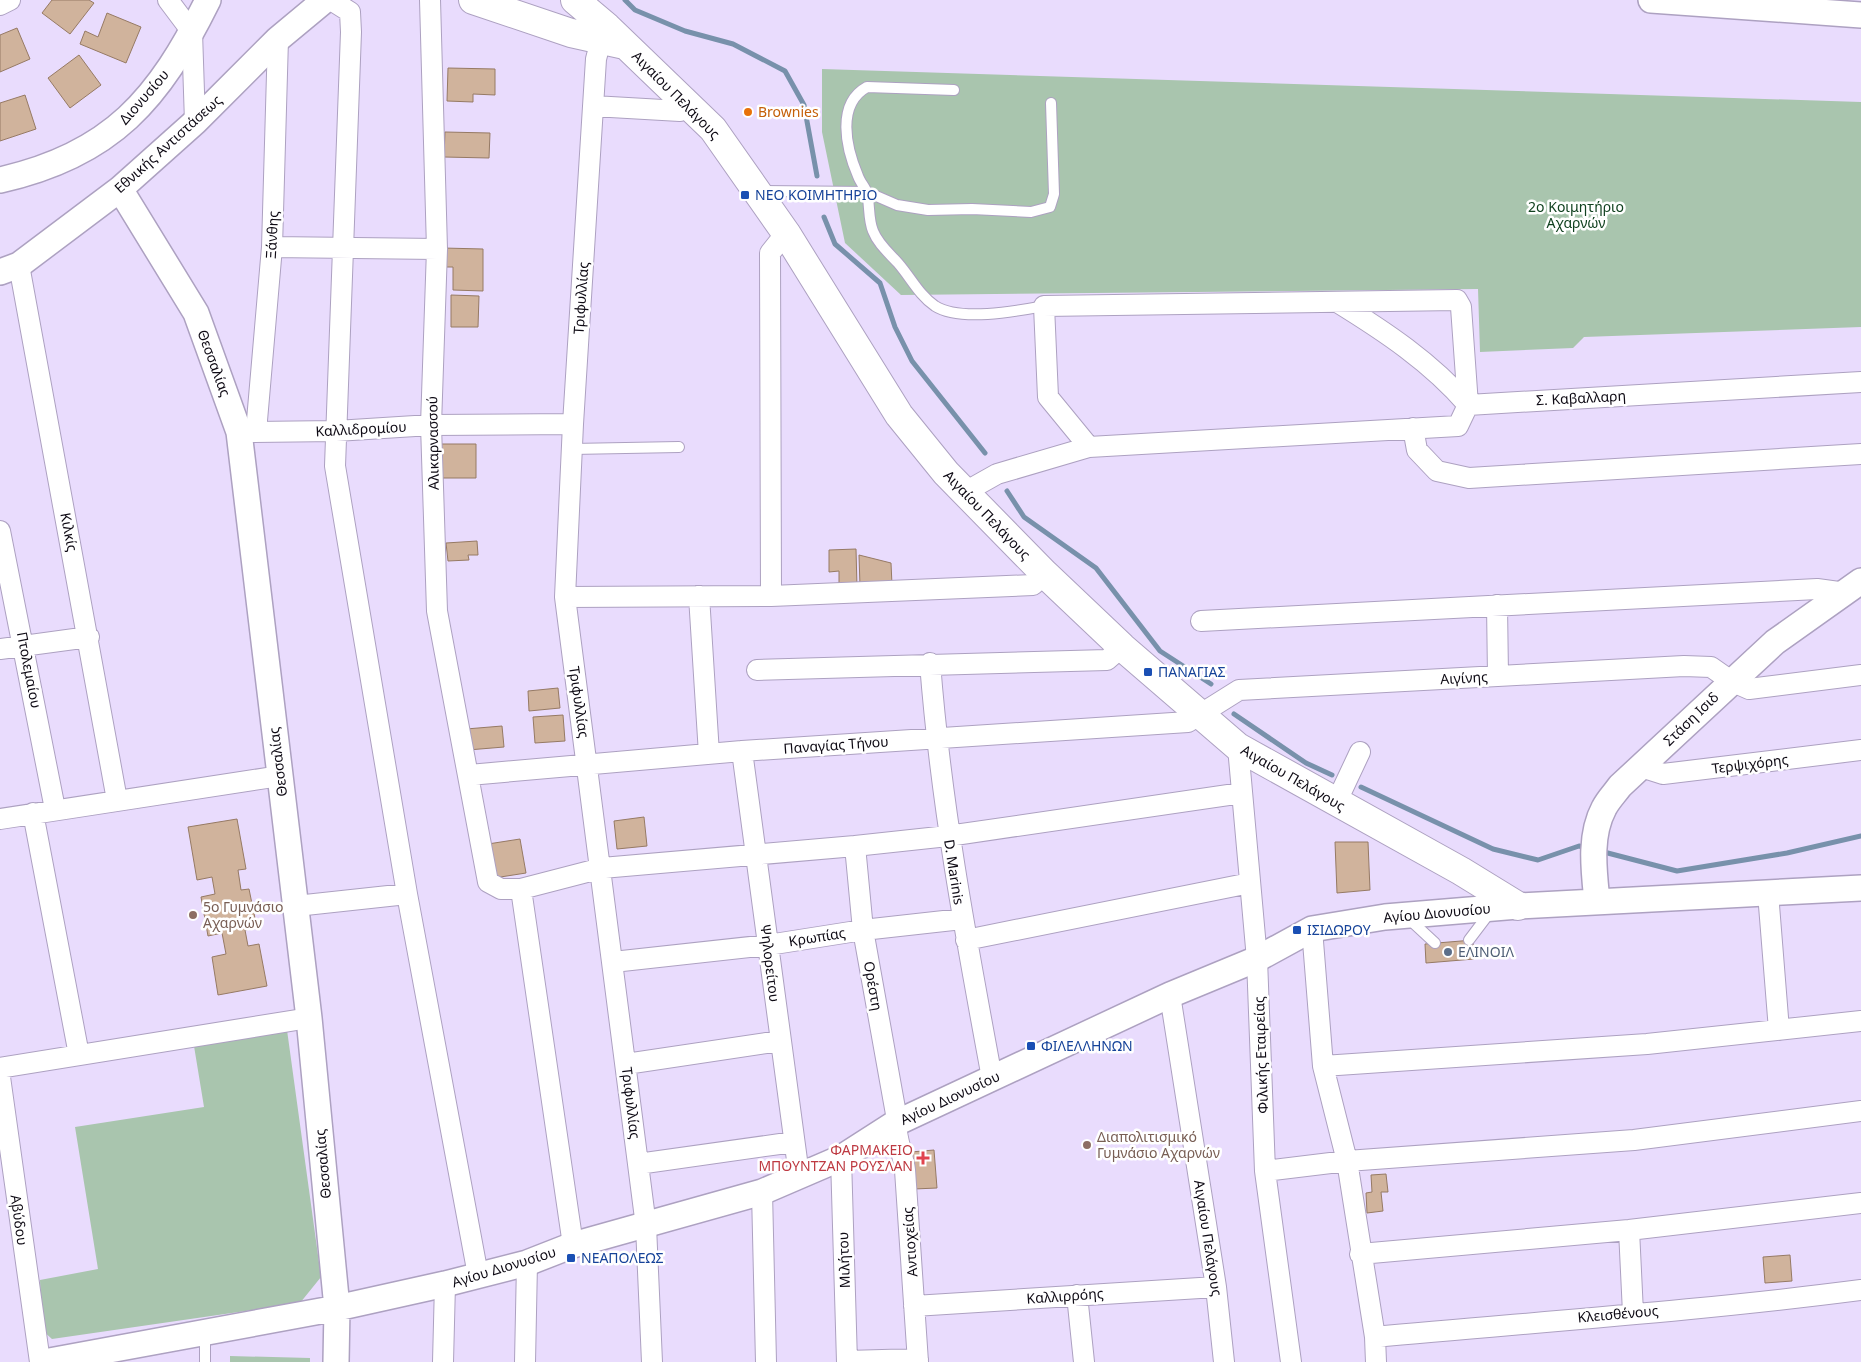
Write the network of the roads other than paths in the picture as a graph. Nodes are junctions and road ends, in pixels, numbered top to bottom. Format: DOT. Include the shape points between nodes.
graph roads {
  1 [pos="10,0"];
  2 [pos="168,0"];
  3 [pos="208,0"];
  4 [pos="325,0"];
  5 [pos="331,0"];
  6 [pos="430,0"];
  7 [pos="474,0"];
  8 [pos="575,0"];
  9 [pos="1651,0"];
  10 [pos="0,5"];
  11 [pos="1805,5"];
  12 [pos="1861,15"];
  13 [pos="192,32"];
  14 [pos="278,39"];
  15 [pos="613,42"];
  16 [pos="954,90"];
  17 [pos="687,103"];
  18 [pos="1050,103"];
  19 [pos="593,106"];
  20 [pos="195,122"];
  21 [pos="0,180"];
  22 [pos="120,189"];
  23 [pos="758,190"];
  24 [pos="867,192"];
  25 [pos="786,233"];
  26 [pos="272,247"];
  27 [pos="345,249"];
  28 [pos="437,249"];
  29 [pos="9,268"];
  30 [pos="1337,302"];
  31 [pos="1044,306"];
  32 [pos="1861,382"];
  33 [pos="1468,405"];
  34 [pos="573,424"];
  35 [pos="431,425"];
  36 [pos="1413,428"];
  37 [pos="336,431"];
  38 [pos="248,432"];
  39 [pos="679,447"];
  40 [pos="1089,447"];
  41 [pos="572,449"];
  42 [pos="1861,454"];
  43 [pos="965,492"];
  44 [pos="0,531"];
  45 [pos="1045,574"];
  46 [pos="1854,587"];
  47 [pos="699,596"];
  48 [pos="771,596"];
  49 [pos="565,597"];
  50 [pos="1497,605"];
  51 [pos="1201,621"];
  52 [pos="89,637"];
  53 [pos="24,645"];
  54 [pos="1122,647"];
  55 [pos="0,649"];
  56 [pos="930,663"];
  57 [pos="758,670"];
  58 [pos="1861,675"];
  59 [pos="1498,676"];
  60 [pos="1731,681"];
  61 [pos="1201,716"];
  62 [pos="936,739"];
  63 [pos="1238,748"];
  64 [pos="1861,750"];
  65 [pos="742,751"];
  66 [pos="1360,752"];
  67 [pos="709,754"];
  68 [pos="588,764"];
  69 [pos="1641,766"];
  70 [pos="469,774"];
  71 [pos="280,776"];
  72 [pos="1242,793"];
  73 [pos="117,800"];
  74 [pos="1336,803"];
  75 [pos="55,809"];
  76 [pos="33,813"];
  77 [pos="0,819"];
  78 [pos="948,836"];
  79 [pos="855,846"];
  80 [pos="757,854"];
  81 [pos="602,868"];
  82 [pos="1250,883"];
  83 [pos="1861,888"];
  84 [pos="521,889"];
  85 [pos="1768,893"];
  86 [pos="407,894"];
  87 [pos="1597,901"];
  88 [pos="296,906"];
  89 [pos="1506,907"];
  90 [pos="1406,915"];
  91 [pos="962,919"];
  92 [pos="1312,929"];
  93 [pos="863,930"];
  94 [pos="966,940"];
  95 [pos="1469,940"];
  96 [pos="1435,943"];
  97 [pos="768,945"];
  98 [pos="1257,959"];
  99 [pos="613,962"];
  100 [pos="1170,995"];
  101 [pos="309,1018"];
  102 [pos="1861,1021"];
  103 [pos="1779,1030"];
  104 [pos="780,1041"];
  105 [pos="79,1055"];
  106 [pos="626,1064"];
  107 [pos="1323,1066"];
  108 [pos="0,1068"];
  109 [pos="0,1077"];
  110 [pos="992,1078"];
  111 [pos="1861,1111"];
  112 [pos="894,1124"];
  113 [pos="794,1142"];
  114 [pos="841,1158"];
  115 [pos="1347,1161"];
  116 [pos="638,1164"];
  117 [pos="1265,1171"];
  118 [pos="799,1175"];
  119 [pos="6,1182"];
  120 [pos="762,1192"];
  121 [pos="1861,1203"];
  122 [pos="646,1226"];
  123 [pos="1629,1230"];
  124 [pos="573,1245"];
  125 [pos="1360,1254"];
  126 [pos="527,1263"];
  127 [pos="478,1275"];
  128 [pos="445,1284"];
  129 [pos="1216,1287"];
  130 [pos="1861,1290"];
  131 [pos="1077,1296"];
  132 [pos="914,1306"];
  133 [pos="337,1308"];
  134 [pos="1633,1313"];
  135 [pos="205,1333"];
  136 [pos="1375,1337"];
  137 [pos="117,1355"];
  138 [pos="847,1361"];
  139 [pos="918,1361"];
  140 [pos="40,1362"];
  141 [pos="44,1362"];
  142 [pos="205,1362"];
  143 [pos="336,1362"];
  144 [pos="443,1362"];
  145 [pos="525,1362"];
  146 [pos="652,1362"];
  147 [pos="766,1362"];
  148 [pos="1084,1362"];
  149 [pos="1224,1362"];
  150 [pos="1291,1362"];
  151 [pos="1376,1362"];
  1 -- 10 [label="street"];
  2 -- 13 [label="street"];
  3 -- 13 [label="street, Διονυσίου"];
  4 -- 14 [label="street, Εθνικής Αντιστάσεως"];
  5 -- 27 [label="street" via="350,12"];
  6 -- 28 [label="street, Αλικαρνασσού"];
  7 -- 15 [label="main road" via="571,33"];
  8 -- 15 [label="main road, Αιγαίου Πελάγους"];
  9 -- 11 [label="street"];
  11 -- 12 [label="street"];
  13 -- 20 [label="street"];
  13 -- 21 [label="street, Διονυσίου" via="148,96 125,122 104,139 83,152"];
  14 -- 20 [label="street, Εθνικής Αντιστάσεως"];
  14 -- 26 [label="street, Ξάνθης"];
  15 -- 17 [label="main road, Αιγαίου Πελάγους"];
  15 -- 19 [label="street, Τριφυλλίας" via="596,59"];
  16 -- 24 [label="lane" via="867,87 857,92 849,105 847,143"];
  17 -- 19 [label="street" via="680,111"];
  17 -- 23 [label="main road, Αιγαίου Πελάγους" via="713,129"];
  18 -- 24 [label="lane" via="1054,194 1050,207 1031,212 928,210 897,205"];
  19 -- 34 [label="street, Τριφυλλίας"];
  20 -- 22 [label="street, Εθνικής Αντιστάσεως"];
  22 -- 29 [label="street, Εθνικής Αντιστάσεως"];
  22 -- 38 [label="street, Θεσσαλίας" via="196,313"];
  23 -- 24 [label="lane"];
  23 -- 25 [label="main road, Αιγαίου Πελάγους"];
  24 -- 31 [label="lane" via="872,230 884,250 920,294 937,307 965,314 1004,314"];
  25 -- 43 [label="main road, Αιγαίου Πελάγους" via="899,415"];
  25 -- 48 [label="street" via="770,252"];
  26 -- 27 [label="street"];
  26 -- 38 [label="street, Ξάνθης"];
  27 -- 28 [label="street"];
  27 -- 37 [label="street"];
  28 -- 35 [label="street, Αλικαρνασσού"];
  29 -- 52 [label="street, Κιλκίς"];
  30 -- 31 [label="street"];
  30 -- 33 [label="street" via="1436,372"];
  30 -- 33 [label="street" via="1457,300 1461,307"];
  31 -- 40 [label="street" via="1048,397"];
  32 -- 33 [label="street, Σ. Καβαλλαρη"];
  33 -- 36 [label="street" via="1458,426"];
  34 -- 35 [label="street, Καλλιδρομίου"];
  34 -- 41 [label="street, Τριφυλλίας"];
  35 -- 37 [label="street, Καλλιδρομίου"];
  35 -- 70 [label="street, Αλικαρνασσού" via="437,611"];
  36 -- 40 [label="street"];
  36 -- 42 [label="street" via="1417,450 1437,471 1469,478"];
  37 -- 38 [label="street, Καλλιδρομίου"];
  37 -- 86 [label="street" via="336,466"];
  38 -- 71 [label="street, Θεσσαλίας"];
  39 -- 41 [label="lane"];
  40 -- 43 [label="street" via="996,474"];
  41 -- 49 [label="street, Τριφυλλίας"];
  43 -- 45 [label="main road, Αιγαίου Πελάγους"];
  44 -- 53 [label="street, Πτολεμαίου"];
  45 -- 48 [label="street" via="1033,585"];
  45 -- 54 [label="main road, Αιγαίου Πελάγους"];
  46 -- 50 [label="street"];
  46 -- 60 [label="street, Στάση Ισιδ" via="1775,642"];
  47 -- 48 [label="street"];
  47 -- 49 [label="street"];
  47 -- 67 [label="street"];
  49 -- 68 [label="street, Τριφυλλίας"];
  50 -- 51 [label="street"];
  50 -- 59 [label="street"];
  52 -- 53 [label="street"];
  52 -- 73 [label="street, Κιλκίς"];
  53 -- 55 [label="street"];
  53 -- 75 [label="street, Πτολεμαίου"];
  54 -- 56 [label="street" via="1107,660"];
  54 -- 61 [label="main road, Αιγαίου Πελάγους"];
  56 -- 57 [label="street"];
  56 -- 62 [label="street, D. Marinis"];
  58 -- 60 [label="street, Αιγίνης" via="1749,688"];
  59 -- 60 [label="street, Αιγίνης" via="1684,666 1712,667"];
  59 -- 61 [label="street, Αιγίνης" via="1238,690"];
  60 -- 69 [label="street, Στάση Ισιδ"];
  61 -- 62 [label="street, Παναγίας Τήνου" via="1188,722"];
  61 -- 63 [label="main road, Αιγαίου Πελάγους"];
  62 -- 65 [label="street, Παναγίας Τήνου"];
  62 -- 78 [label="street, D. Marinis"];
  63 -- 72 [label="street, Φιλικής Εταιρείας"];
  63 -- 74 [label="main road, Αιγαίου Πελάγους"];
  64 -- 69 [label="street, Τερψιχόρης" via="1663,774"];
  65 -- 67 [label="street, Παναγίας Τήνου"];
  65 -- 80 [label="street, Ψηλορείτου"];
  66 -- 74 [label="street"];
  67 -- 68 [label="street, Παναγίας Τήνου"];
  68 -- 70 [label="street, Παναγίας Τήνου"];
  68 -- 81 [label="street, Τριφυλλίας"];
  69 -- 87 [label="street, Στάση Ισιδ" via="1620,786 1604,808 1595,833"];
  70 -- 84 [label="street, Αλικαρνασσού" via="488,882 501,888"];
  71 -- 73 [label="street"];
  71 -- 88 [label="street, Θεσσαλίας"];
  72 -- 78 [label="street"];
  72 -- 82 [label="street, Φιλικής Εταιρείας"];
  73 -- 75 [label="street"];
  74 -- 89 [label="main road, Αιγαίου Πελάγους" via="1461,871"];
  75 -- 76 [label="street"];
  76 -- 77 [label="street"];
  76 -- 105 [label="street"];
  78 -- 79 [label="street"];
  78 -- 91 [label="street, D. Marinis"];
  79 -- 80 [label="street"];
  79 -- 93 [label="street, Ορέστη"];
  80 -- 81 [label="street"];
  80 -- 97 [label="street, Ψηλορείτου"];
  81 -- 84 [label="street"];
  81 -- 99 [label="street, Τριφυλλίας"];
  82 -- 94 [label="street"];
  82 -- 98 [label="street, Φιλικής Εταιρείας"];
  83 -- 85 [label="street, Αγίου Διονυσίου"];
  84 -- 124 [label="street"];
  85 -- 87 [label="street, Αγίου Διονυσίου"];
  85 -- 103 [label="street"];
  86 -- 88 [label="street"];
  86 -- 127 [label="street"];
  87 -- 89 [label="street, Αγίου Διονυσίου"];
  88 -- 101 [label="street, Θεσσαλίας"];
  89 -- 90 [label="street, Αγίου Διονυσίου"];
  89 -- 95 [label="lane"];
  90 -- 92 [label="street, Αγίου Διονυσίου"];
  90 -- 96 [label="lane"];
  91 -- 93 [label="street, Κρωπίας"];
  91 -- 94 [label="street, D. Marinis"];
  92 -- 98 [label="street, Αγίου Διονυσίου"];
  92 -- 107 [label="street"];
  93 -- 97 [label="street, Κρωπίας"];
  93 -- 112 [label="street, Ορέστη" via="896,1114"];
  94 -- 110 [label="street, D. Marinis"];
  97 -- 99 [label="street, Κρωπίας"];
  97 -- 104 [label="street, Ψηλορείτου"];
  98 -- 100 [label="street, Αγίου Διονυσίου"];
  98 -- 117 [label="street, Φιλικής Εταιρείας"];
  99 -- 106 [label="street, Τριφυλλίας"];
  100 -- 110 [label="street, Αγίου Διονυσίου"];
  100 -- 129 [label="street, Αιγαίου Πελάγους"];
  101 -- 105 [label="street"];
  101 -- 133 [label="street, Θεσσαλίας"];
  102 -- 103 [label="street"];
  103 -- 107 [label="street" via="1647,1044"];
  104 -- 106 [label="street"];
  104 -- 113 [label="street, Ψηλορείτου"];
  105 -- 108 [label="street"];
  106 -- 116 [label="street, Τριφυλλίας"];
  107 -- 115 [label="street"];
  109 -- 119 [label="street, Αβύδου"];
  110 -- 112 [label="street, Αγίου Διονυσίου"];
  111 -- 115 [label="street" via="1634,1140"];
  112 -- 114 [label="street, Αγίου Διονυσίου"];
  112 -- 132 [label="street, Αντιοχείας" via="905,1170"];
  113 -- 116 [label="street"];
  113 -- 118 [label="street, Ψηλορείτου"];
  114 -- 118 [label="street, Αγίου Διονυσίου"];
  114 -- 138 [label="street, Μιλήτου"];
  115 -- 117 [label="street"];
  115 -- 125 [label="street"];
  116 -- 122 [label="street, Τριφυλλίας"];
  117 -- 150 [label="street, Φιλικής Εταιρείας"];
  118 -- 120 [label="street, Αγίου Διονυσίου"];
  119 -- 140 [label="street, Αβύδου"];
  120 -- 122 [label="street, Αγίου Διονυσίου"];
  120 -- 147 [label="street"];
  121 -- 123 [label="street"];
  122 -- 124 [label="street, Αγίου Διονυσίου"];
  122 -- 146 [label="street, Τριφυλλίας"];
  123 -- 125 [label="street"];
  123 -- 134 [label="street"];
  124 -- 126 [label="street, Αγίου Διονυσίου"];
  125 -- 136 [label="street"];
  126 -- 127 [label="street, Αγίου Διονυσίου"];
  126 -- 145 [label="street"];
  127 -- 128 [label="street, Αγίου Διονυσίου"];
  128 -- 133 [label="street, Αγίου Διονυσίου"];
  128 -- 144 [label="street"];
  129 -- 131 [label="street, Καλλιρρόης"];
  129 -- 149 [label="street, Αιγαίου Πελάγους"];
  130 -- 134 [label="street, Κλεισθένους" via="1740,1306"];
  131 -- 132 [label="street, Καλλιρρόης"];
  131 -- 148 [label="street"];
  132 -- 139 [label="street, Αντιοχείας"];
  133 -- 135 [label="street, Αγίου Διονυσίου"];
  133 -- 143 [label="street, Θεσσαλίας"];
  134 -- 136 [label="street, Κλεισθένους"];
  135 -- 137 [label="street, Αγίου Διονυσίου"];
  135 -- 142 [label="lane"];
  136 -- 151 [label="street"];
  137 -- 141 [label="street, Αγίου Διονυσίου"];
  138 -- 139 [label="street"];
}
